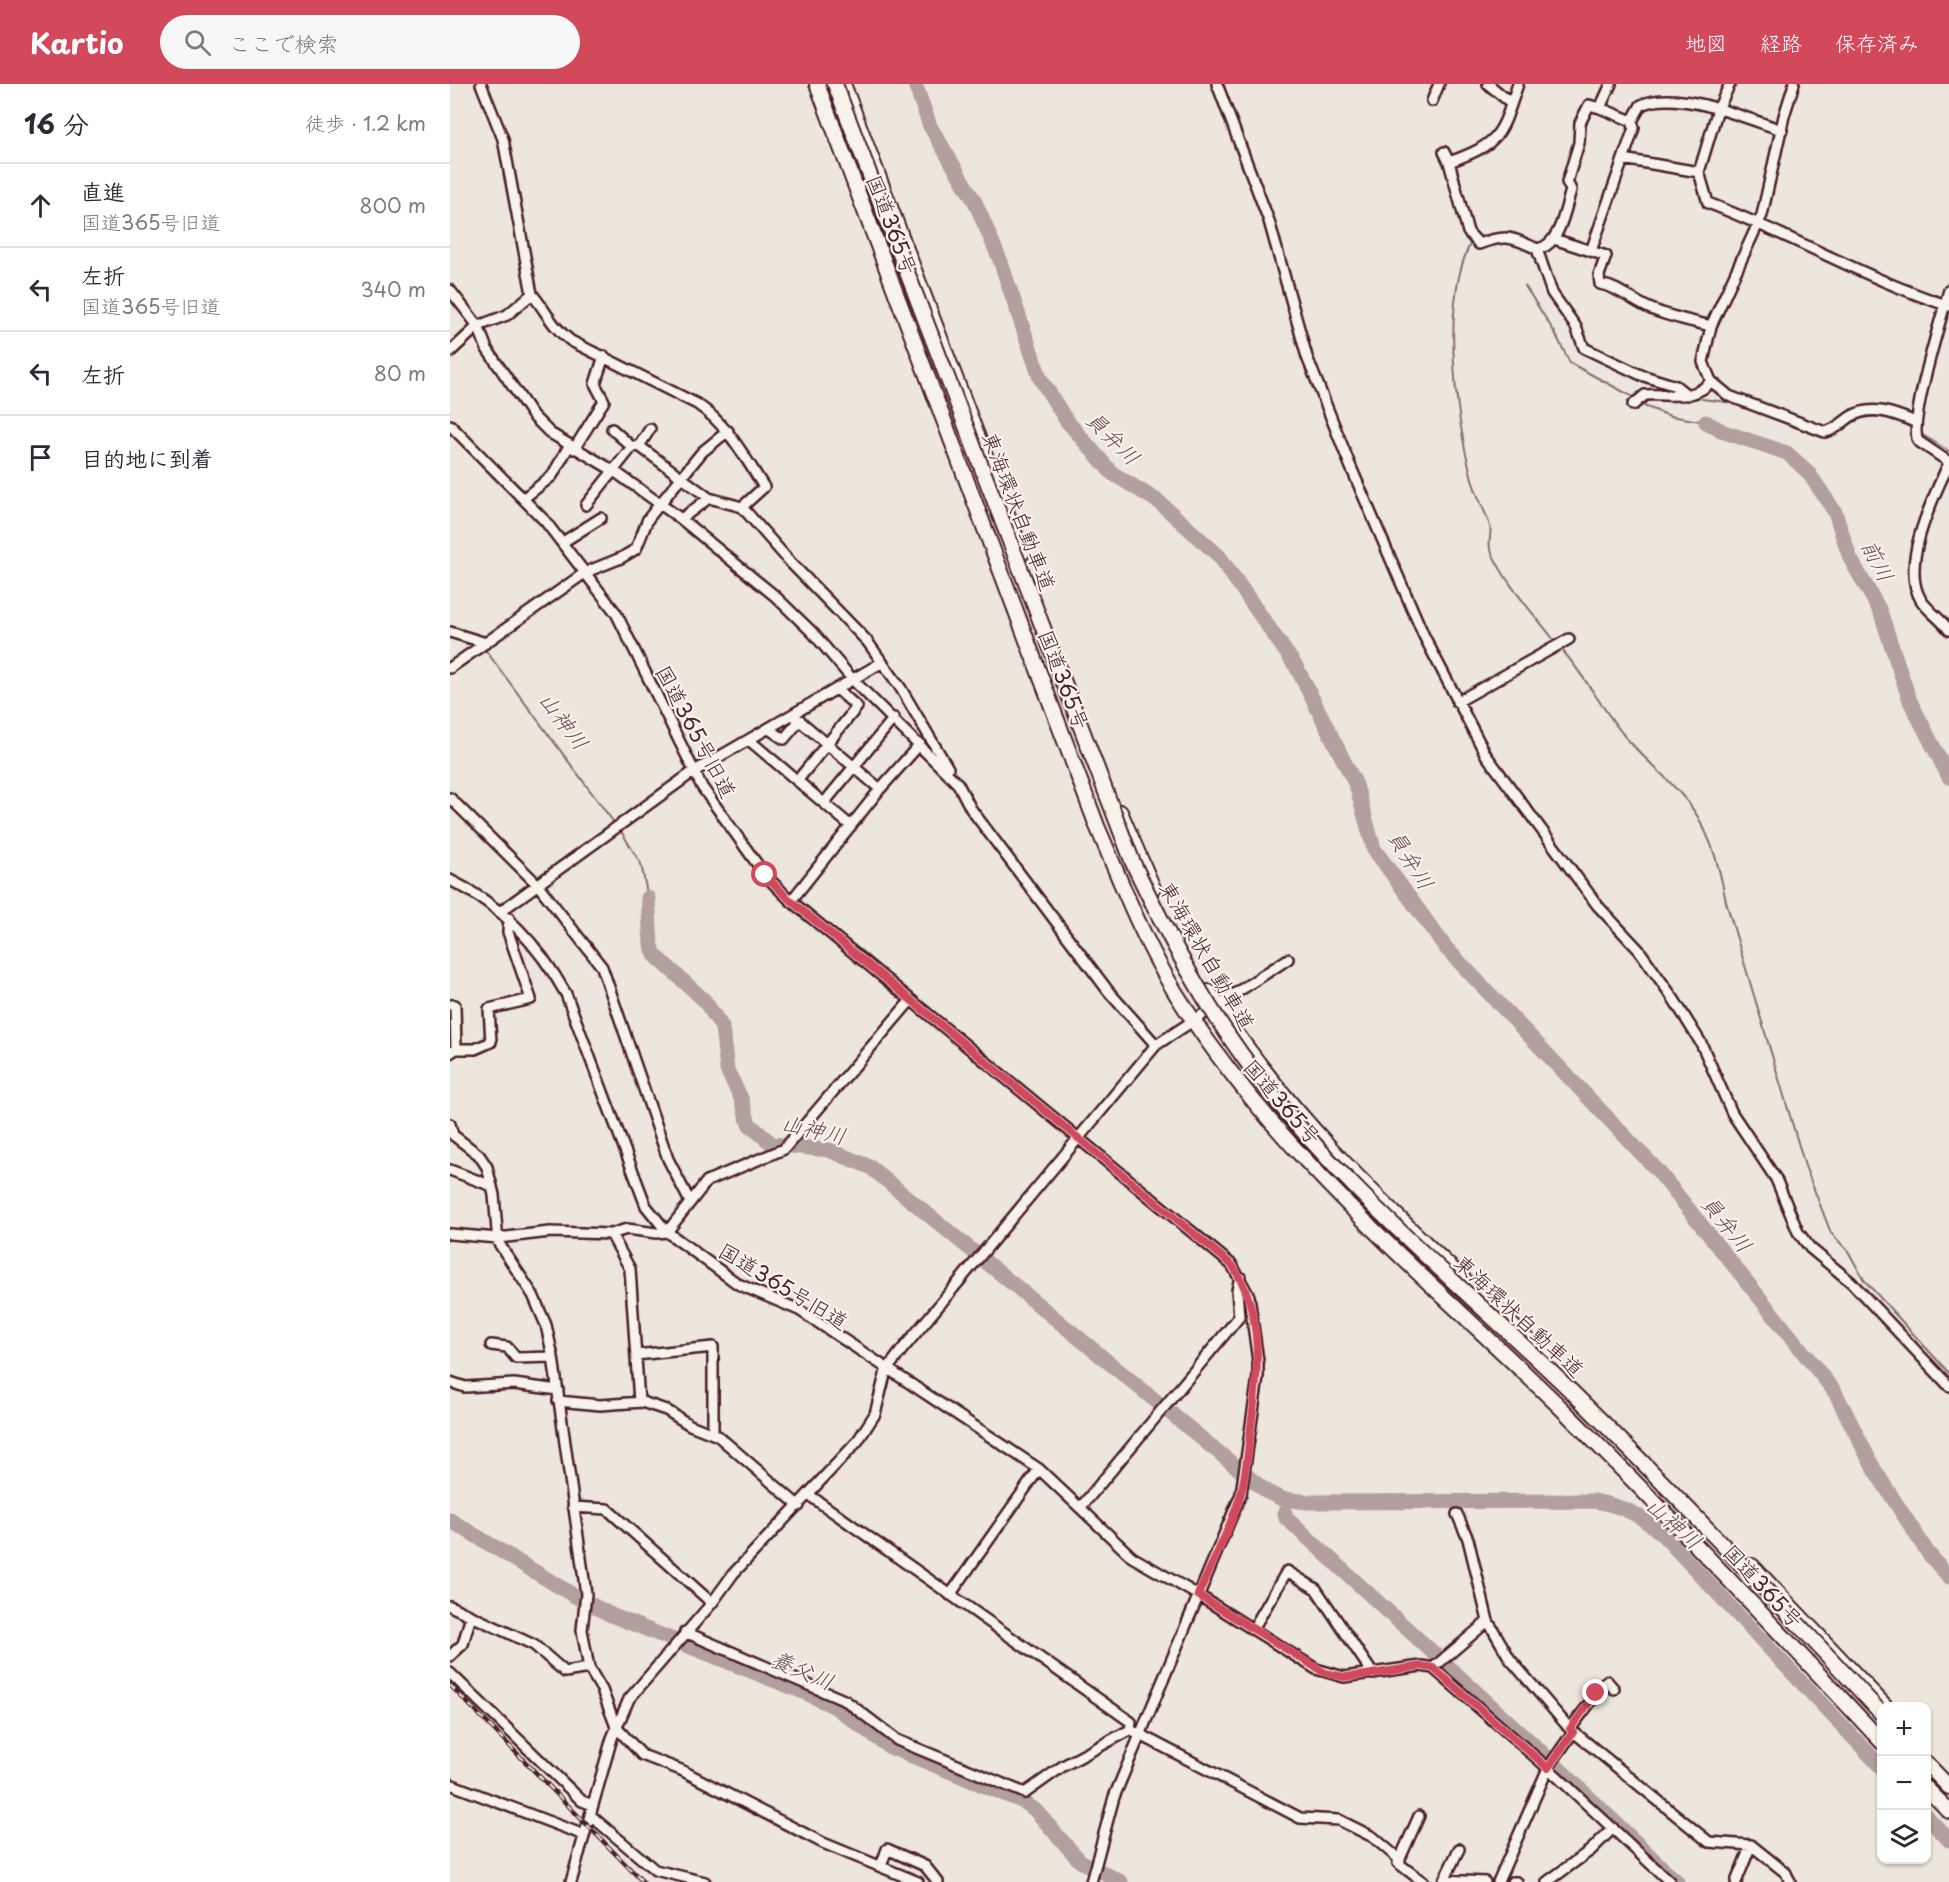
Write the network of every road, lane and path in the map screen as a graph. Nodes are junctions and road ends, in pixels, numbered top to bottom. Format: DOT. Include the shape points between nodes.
graph roads {
  1 [pos="481,84"];
  2 [pos="818,84"];
  3 [pos="835,84"];
  4 [pos="843,84"];
  5 [pos="1217,84"];
  6 [pos="1438,84"];
  7 [pos="1488,84"];
  8 [pos="1518,84"];
  9 [pos="1611,84"];
  10 [pos="1730,84"];
  11 [pos="1794,84"];
  12 [pos="1432,101"];
  13 [pos="1511,103"];
  14 [pos="1600,108"];
  15 [pos="1718,109"];
  16 [pos="1632,121"];
  17 [pos="1782,130"];
  18 [pos="1444,152"];
  19 [pos="1623,159"];
  20 [pos="1449,162"];
  21 [pos="1699,172"];
  22 [pos="1759,222"];
  23 [pos="1554,239"];
  24 [pos="1537,249"];
  25 [pos="1591,251"];
  26 [pos="450,290"];
  27 [pos="1949,290"];
  28 [pos="532,294"];
  29 [pos="1947,305"];
  30 [pos="1711,326"];
  31 [pos="478,327"];
  32 [pos="450,352"];
  33 [pos="604,356"];
  34 [pos="1711,381"];
  35 [pos="1687,395"];
  36 [pos="1633,405"];
  37 [pos="450,425"];
  38 [pos="1915,428"];
  39 [pos="612,429"];
  40 [pos="650,429"];
  41 [pos="728,431"];
  42 [pos="636,446"];
  43 [pos="572,447"];
  44 [pos="1949,462"];
  45 [pos="612,470"];
  46 [pos="684,477"];
  47 [pos="524,498"];
  48 [pos="709,498"];
  49 [pos="586,505"];
  50 [pos="659,505"];
  51 [pos="742,507"];
  52 [pos="601,518"];
  53 [pos="681,519"];
  54 [pos="563,542"];
  55 [pos="586,572"];
  56 [pos="1949,630"];
  57 [pos="450,632"];
  58 [pos="1569,639"];
  59 [pos="486,643"];
  60 [pos="881,663"];
  61 [pos="450,668"];
  62 [pos="853,680"];
  63 [pos="837,689"];
  64 [pos="1457,702"];
  65 [pos="797,717"];
  66 [pos="894,718"];
  67 [pos="769,729"];
  68 [pos="749,740"];
  69 [pos="827,743"];
  70 [pos="920,744"];
  71 [pos="854,766"];
  72 [pos="693,772"];
  73 [pos="797,781"];
  74 [pos="958,784"];
  75 [pos="880,789"];
  76 [pos="450,798"];
  77 [pos="824,803"];
  78 [pos="851,826"];
  79 [pos="450,880"];
  80 [pos="538,885"];
  81 [pos="791,901"];
  82 [pos="501,911"];
  83 [pos="509,918"];
  84 [pos="1288,958"];
  85 [pos="911,1000"];
  86 [pos="1216,1004"];
  87 [pos="450,1005"];
  88 [pos="1193,1020"];
  89 [pos="1156,1045"];
  90 [pos="453,1051"];
  91 [pos="450,1124"];
  92 [pos="1079,1139"];
  93 [pos="450,1170"];
  94 [pos="492,1186"];
  95 [pos="690,1202"];
  96 [pos="667,1232"];
  97 [pos="450,1234"];
  98 [pos="611,1234"];
  99 [pos="498,1239"];
  100 [pos="1240,1276"];
  101 [pos="491,1345"];
  102 [pos="636,1355"];
  103 [pos="553,1358"];
  104 [pos="886,1371"];
  105 [pos="450,1382"];
  106 [pos="1949,1386"];
  107 [pos="558,1390"];
  108 [pos="558,1401"];
  109 [pos="639,1402"];
  110 [pos="713,1433"];
  111 [pos="1039,1469"];
  112 [pos="809,1495"];
  113 [pos="799,1506"];
  114 [pos="573,1507"];
  115 [pos="1081,1507"];
  116 [pos="1456,1514"];
  117 [pos="950,1595"];
  118 [pos="1198,1595"];
  119 [pos="712,1603"];
  120 [pos="450,1606"];
  121 [pos="471,1616"];
  122 [pos="1488,1621"];
  123 [pos="1253,1629"];
  124 [pos="684,1633"];
  125 [pos="450,1656"];
  126 [pos="1438,1663"];
  127 [pos="589,1668"];
  128 [pos="450,1673"];
  129 [pos="1373,1674"];
  130 [pos="1614,1689"];
  131 [pos="1880,1702"];
  132 [pos="1877,1710"];
  133 [pos="616,1727"];
  134 [pos="1134,1731"];
  135 [pos="1572,1731"];
  136 [pos="1877,1738"];
  137 [pos="1931,1756"];
  138 [pos="1551,1764"];
  139 [pos="1931,1768"];
  140 [pos="1949,1775"];
  141 [pos="450,1784"];
  142 [pos="1949,1787"];
  143 [pos="1931,1793"];
  144 [pos="591,1810"];
  145 [pos="1949,1811"];
  146 [pos="1419,1816"];
  147 [pos="1613,1828"];
  148 [pos="584,1835"];
  149 [pos="1751,1845"];
  150 [pos="1459,1849"];
  151 [pos="1400,1860"];
  152 [pos="881,1866"];
  153 [pos="1094,1879"];
  154 [pos="1444,1881"];
  155 [pos="571,1882"];
  156 [pos="705,1882"];
  157 [pos="918,1882"];
  158 [pos="938,1882"];
  159 [pos="1423,1882"];
  160 [pos="1485,1882"];
  161 [pos="1498,1882"];
  162 [pos="1512,1882"];
  163 [pos="1517,1882"];
  164 [pos="1547,1882"];
  165 [pos="1671,1882"];
  166 [pos="1736,1882"];
  167 [pos="1790,1882"];
  1 -- 28 [label="street" via="503,139"];
  2 -- 88 [label="highway, 国道365号" via="1097,826 1148,940"];
  3 -- 132 [label="highway, 東海環状自動車道, bridge" via="1132,863 1167,934 1221,1025 1289,1115 1331,1162 1572,1393"];
  4 -- 86 [label="highway, 国道365号" via="1118,805 1164,912"];
  5 -- 64 [label="street" via="1269,221 1307,357 1399,582"];
  6 -- 12 [label="street"];
  7 -- 13 [label="street"];
  8 -- 13 [label="street"];
  9 -- 14 [label="street"];
  10 -- 15 [label="street"];
  11 -- 17 [label="street"];
  13 -- 20 [label="street" via="1506,123 1491,142"];
  14 -- 16 [label="street"];
  14 -- 23 [label="street" via="1589,105 1580,123 1579,143 1567,182 1571,190"];
  15 -- 16 [label="street" via="1663,98 1641,105"];
  15 -- 17 [label="street"];
  15 -- 21 [label="street"];
  16 -- 19 [label="street" via="1634,128"];
  17 -- 22 [label="street"];
  18 -- 20 [label="street"];
  19 -- 21 [label="street"];
  19 -- 25 [label="street"];
  20 -- 24 [label="street" via="1468,232 1479,244 1514,237"];
  21 -- 22 [label="street" via="1708,203"];
  22 -- 29 [label="street" via="1895,286"];
  22 -- 30 [label="street"];
  23 -- 24 [label="street"];
  23 -- 25 [label="street"];
  24 -- 35 [label="street" via="1552,292 1576,327 1584,348 1648,378 1676,386"];
  25 -- 30 [label="street" via="1606,256 1600,284 1618,288 1626,297 1653,310"];
  26 -- 31 [label="street"];
  27 -- 29 [label="street"];
  28 -- 31 [label="street" via="507,315"];
  28 -- 33 [label="street" via="555,329"];
  29 -- 38 [label="street"];
  30 -- 34 [label="street" via="1703,362"];
  31 -- 32 [label="street"];
  31 -- 43 [label="street" via="487,349 533,416"];
  33 -- 41 [label="street" via="697,404"];
  33 -- 43 [label="street" via="595,384 604,401"];
  34 -- 35 [label="street" via="1703,390"];
  34 -- 38 [label="street" via="1729,396 1826,432 1868,411 1891,413"];
  35 -- 36 [label="street" via="1645,395"];
  37 -- 47 [label="street, 国道365号旧道"];
  38 -- 44 [label="street" via="1918,441"];
  39 -- 42 [label="street"];
  40 -- 42 [label="street"];
  41 -- 46 [label="street" via="702,452"];
  41 -- 51 [label="street" via="764,487"];
  42 -- 45 [label="street"];
  42 -- 46 [label="street"];
  43 -- 45 [label="street"];
  43 -- 47 [label="street" via="552,476"];
  44 -- 56 [label="street" via="1919,539 1915,588 1921,601"];
  45 -- 49 [label="street"];
  45 -- 50 [label="street"];
  46 -- 48 [label="street"];
  46 -- 50 [label="street"];
  47 -- 54 [label="street, 国道365号旧道"];
  48 -- 51 [label="street"];
  48 -- 53 [label="street"];
  50 -- 53 [label="street"];
  50 -- 55 [label="street" via="648,519 636,549"];
  51 -- 60 [label="street" via="852,623"];
  52 -- 54 [label="street"];
  53 -- 62 [label="street" via="798,617"];
  54 -- 55 [label="street, 国道365号旧道"];
  55 -- 59 [label="street"];
  55 -- 72 [label="street, 国道365号旧道" via="625,628"];
  57 -- 59 [label="street"];
  58 -- 64 [label="street"];
  59 -- 61 [label="street"];
  60 -- 62 [label="street"];
  60 -- 74 [label="street" via="900,687"];
  62 -- 63 [label="street"];
  62 -- 66 [label="street"];
  63 -- 65 [label="street"];
  63 -- 69 [label="street" via="857,708"];
  64 -- 106 [label="street" via="1486,755 1524,810 1598,906 1639,950 1673,998 1701,1043 1732,1113 1776,1179 1798,1232"];
  65 -- 67 [label="street"];
  65 -- 67 [label="street" via="784,739"];
  65 -- 69 [label="street"];
  66 -- 70 [label="street"];
  66 -- 71 [label="street"];
  67 -- 68 [label="street"];
  68 -- 72 [label="street"];
  68 -- 73 [label="street"];
  69 -- 71 [label="street"];
  69 -- 73 [label="street"];
  70 -- 74 [label="street"];
  70 -- 75 [label="street"];
  71 -- 75 [label="street"];
  71 -- 77 [label="street"];
  72 -- 80 [label="street"];
  72 -- 81 [label="street, 国道365号旧道" via="765,875"];
  73 -- 77 [label="street"];
  74 -- 89 [label="street" via="971,809 1096,975"];
  75 -- 78 [label="street"];
  76 -- 80 [label="street"];
  77 -- 78 [label="street"];
  78 -- 81 [label="street"];
  79 -- 82 [label="street, 国道365号旧道"];
  80 -- 82 [label="street"];
  80 -- 95 [label="street" via="602,967 668,1159"];
  81 -- 85 [label="street, 国道365号旧道"];
  82 -- 83 [label="street, 国道365号旧道"];
  83 -- 90 [label="street" via="508,932 531,999 489,1009 491,1042 475,1049"];
  83 -- 96 [label="street, 国道365号旧道" via="550,965 566,994 646,1206"];
  84 -- 86 [label="street"];
  85 -- 92 [label="street, 国道365号旧道"];
  85 -- 95 [label="street" via="784,1149 718,1174"];
  86 -- 88 [label="street"];
  86 -- 131 [label="highway, 国道365号" via="1279,1091 1343,1164 1622,1433"];
  87 -- 90 [label="street" via="455,1005"];
  88 -- 89 [label="street"];
  88 -- 136 [label="highway, 国道365号" via="1243,1088 1338,1193 1657,1504"];
  89 -- 92 [label="street"];
  91 -- 94 [label="street" via="453,1135 483,1160"];
  92 -- 100 [label="street, 国道365号旧道" via="1232,1265"];
  92 -- 104 [label="street"];
  93 -- 94 [label="street"];
  94 -- 99 [label="street"];
  95 -- 96 [label="street"];
  96 -- 98 [label="street" via="627,1229"];
  96 -- 104 [label="street, 国道365号旧道" via="738,1284 799,1310"];
  97 -- 99 [label="street"];
  98 -- 99 [label="street" via="550,1232"];
  98 -- 102 [label="street" via="630,1269"];
  99 -- 103 [label="street" via="537,1303"];
  100 -- 115 [label="street" via="1239,1317"];
  100 -- 118 [label="street, 国道365号旧道" via="1249,1296 1258,1377 1241,1494"];
  101 -- 103 [label="street" via="507,1347 516,1358"];
  102 -- 109 [label="street"];
  102 -- 110 [label="street" via="713,1347"];
  103 -- 107 [label="street"];
  104 -- 111 [label="street, 国道365号旧道"];
  104 -- 112 [label="street" via="875,1414 864,1433"];
  105 -- 107 [label="street" via="465,1387 514,1384"];
  107 -- 108 [label="street"];
  108 -- 109 [label="street" via="600,1406"];
  108 -- 114 [label="street"];
  109 -- 110 [label="street" via="666,1410"];
  110 -- 113 [label="street"];
  111 -- 115 [label="street, 国道365号旧道"];
  111 -- 117 [label="street"];
  112 -- 113 [label="street"];
  112 -- 117 [label="street"];
  113 -- 119 [label="street" via="733,1574"];
  114 -- 119 [label="street" via="607,1509"];
  114 -- 127 [label="street" via="585,1594 582,1630"];
  115 -- 118 [label="street, 国道365号旧道" via="1132,1557"];
  116 -- 122 [label="street" via="1468,1539"];
  117 -- 134 [label="street" via="1131,1722"];
  118 -- 123 [label="street, 国道365号旧道"];
  118 -- 134 [label="street" via="1170,1666"];
  119 -- 124 [label="street"];
  120 -- 121 [label="street"];
  121 -- 125 [label="street" via="463,1644"];
  121 -- 127 [label="street" via="534,1645 565,1672"];
  122 -- 126 [label="street"];
  122 -- 135 [label="street" via="1516,1666"];
  123 -- 129 [label="street, 国道365号旧道" via="1325,1673 1344,1677"];
  123 -- 129 [label="street" via="1287,1571 1316,1589"];
  124 -- 133 [label="street" via="635,1690"];
  124 -- 134 [label="street" via="846,1701 897,1740 1025,1793 1063,1766"];
  126 -- 129 [label="street, 国道365号旧道"];
  126 -- 138 [label="street"];
  127 -- 133 [label="street"];
  128 -- 144 [label="street"];
  130 -- 135 [label="street" via="1607,1681"];
  133 -- 144 [label="street"];
  133 -- 152 [label="street" via="642,1755 653,1761 681,1770 822,1843"];
  134 -- 151 [label="street" via="1300,1818 1339,1820 1373,1837"];
  134 -- 153 [label="street"];
  135 -- 138 [label="street"];
  135 -- 149 [label="street" via="1709,1842"];
  137 -- 140 [label="highway"];
  138 -- 147 [label="street"];
  138 -- 161 [label="street"];
  139 -- 142 [label="highway"];
  141 -- 148 [label="street"];
  143 -- 145 [label="highway"];
  144 -- 148 [label="street"];
  144 -- 156 [label="street" via="655,1870"];
  146 -- 151 [label="street"];
  147 -- 164 [label="street" via="1591,1850"];
  147 -- 165 [label="street"];
  148 -- 155 [label="street"];
  149 -- 166 [label="street"];
  149 -- 167 [label="street" via="1786,1873"];
  150 -- 154 [label="street"];
  151 -- 159 [label="street" via="1398,1863"];
  152 -- 157 [label="street"];
  152 -- 158 [label="street" via="888,1849 925,1866"];
  154 -- 160 [label="street"];
  162 -- 163 [label="street"];
}
